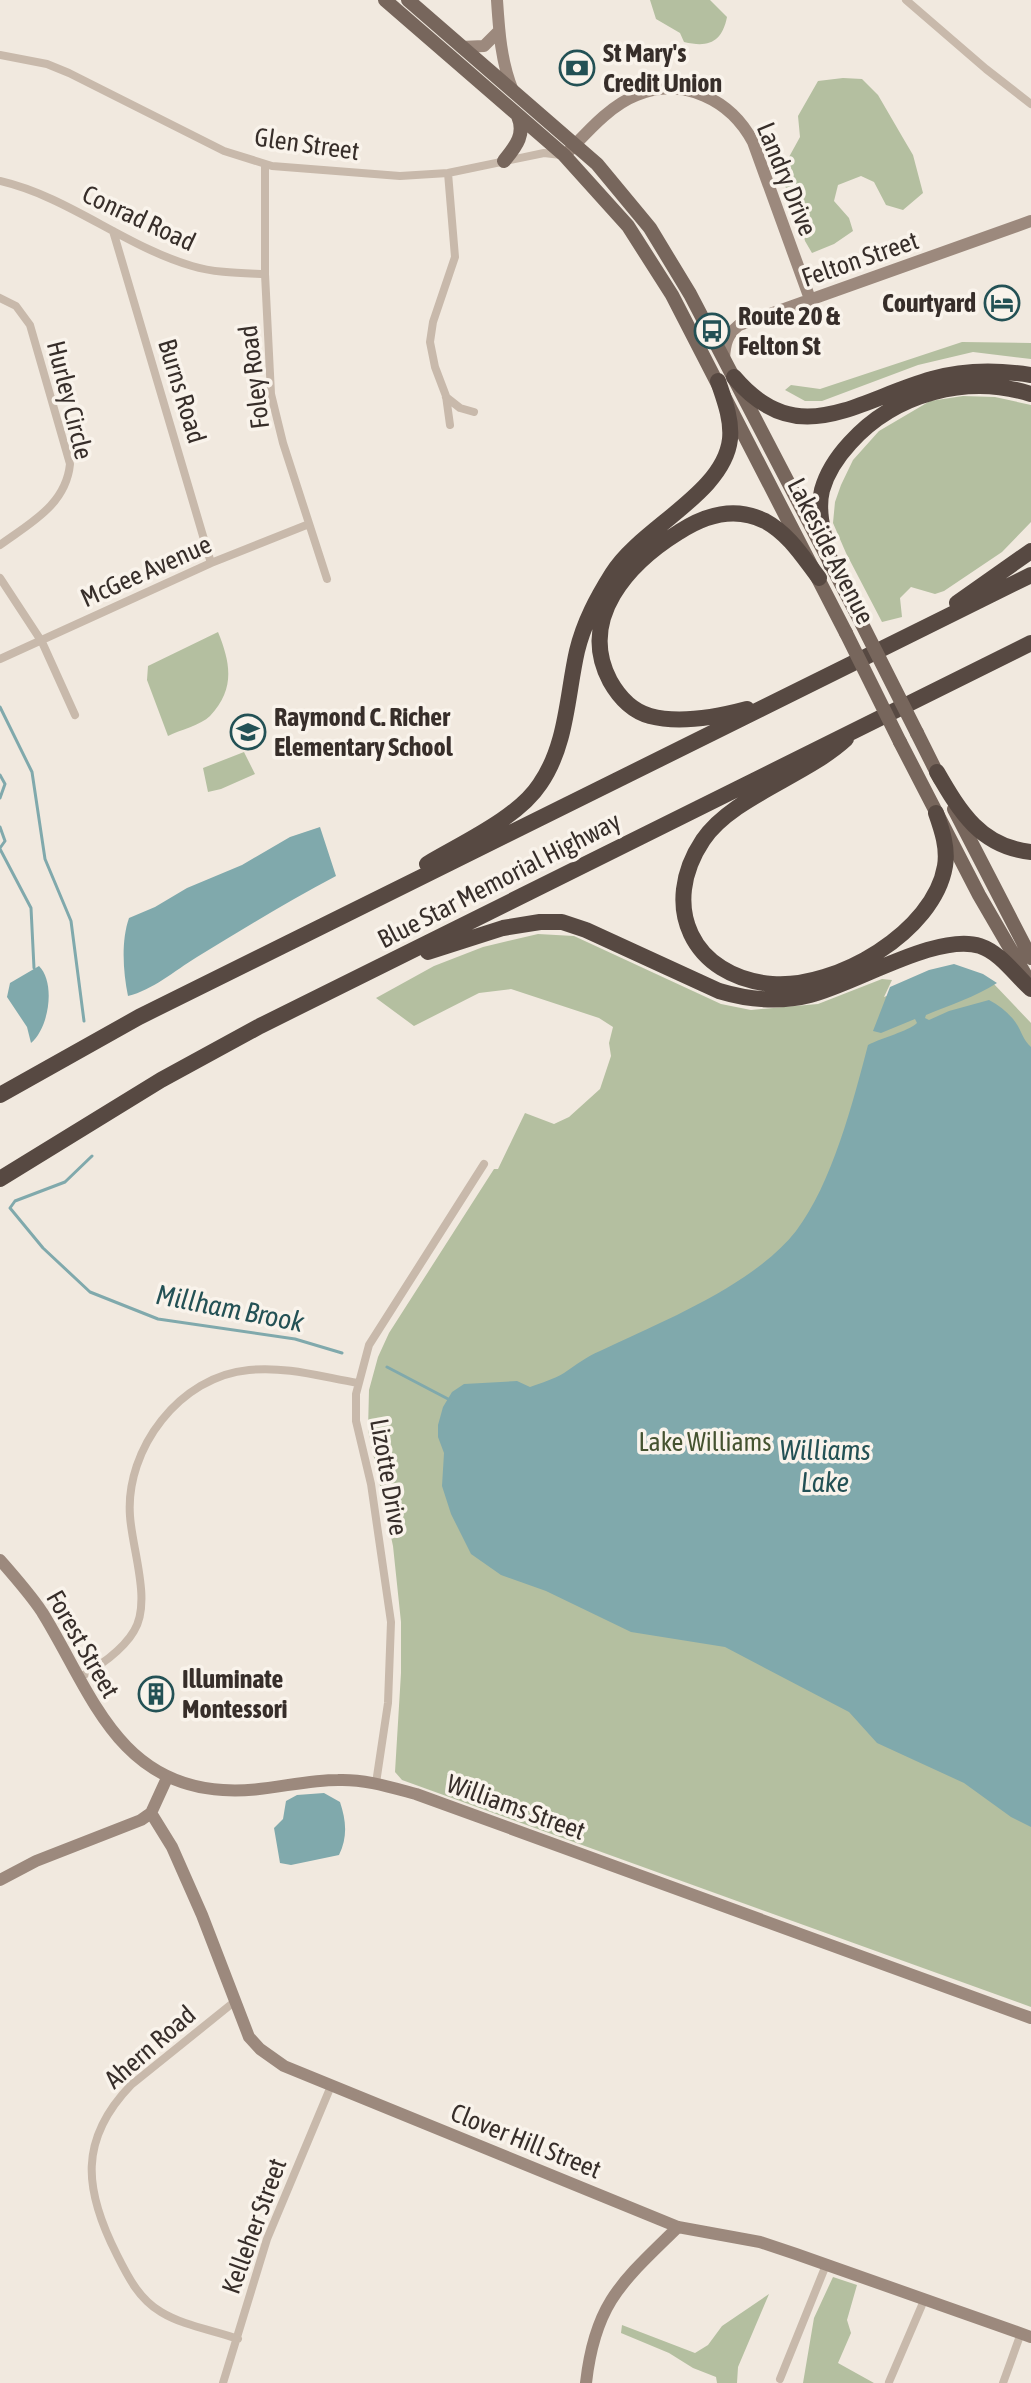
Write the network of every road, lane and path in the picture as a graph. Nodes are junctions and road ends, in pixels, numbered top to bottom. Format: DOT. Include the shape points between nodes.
graph roads {
  1 [pos="385,0"];
  2 [pos="408,0"];
  3 [pos="497,0"];
  4 [pos="906,0"];
  5 [pos="499,31"];
  6 [pos="461,47"];
  7 [pos="0,55"];
  8 [pos="515,95"];
  9 [pos="1031,104"];
  10 [pos="518,116"];
  11 [pos="575,144"];
  12 [pos="564,155"];
  13 [pos="504,161"];
  14 [pos="265,164"];
  15 [pos="448,173"];
  16 [pos="0,181"];
  17 [pos="1031,221"];
  18 [pos="113,231"];
  19 [pos="265,274"];
  20 [pos="0,298"];
  21 [pos="810,299"];
  22 [pos="724,358"];
  23 [pos="1031,375"];
  24 [pos="726,379"];
  25 [pos="1031,394"];
  26 [pos="446,396"];
  27 [pos="474,412"];
  28 [pos="450,425"];
  29 [pos="309,524"];
  30 [pos="0,545"];
  31 [pos="1031,551"];
  32 [pos="211,563"];
  33 [pos="831,564"];
  34 [pos="1031,575"];
  35 [pos="0,578"];
  36 [pos="819,578"];
  37 [pos="327,579"];
  38 [pos="41,640"];
  39 [pos="1031,643"];
  40 [pos="895,644"];
  41 [pos="1031,652"];
  42 [pos="1010,654"];
  43 [pos="0,659"];
  44 [pos="790,695"];
  45 [pos="75,715"];
  46 [pos="859,727"];
  47 [pos="937,772"];
  48 [pos="936,813"];
  49 [pos="1031,852"];
  50 [pos="287,944"];
  51 [pos="1031,958"];
  52 [pos="366,973"];
  53 [pos="1031,987"];
  54 [pos="0,1095"];
  55 [pos="484,1164"];
  56 [pos="0,1179"];
  57 [pos="358,1383"];
  58 [pos="0,1560"];
  59 [pos="79,1678"];
  60 [pos="167,1778"];
  61 [pos="376,1783"];
  62 [pos="151,1813"];
  63 [pos="0,1880"];
  64 [pos="234,2002"];
  65 [pos="1031,2018"];
  66 [pos="331,2086"];
  67 [pos="678,2227"];
  68 [pos="826,2265"];
  69 [pos="925,2298"];
  70 [pos="1026,2335"];
  71 [pos="238,2339"];
  72 [pos="780,2379"];
  73 [pos="889,2382"];
  74 [pos="223,2383"];
  75 [pos="586,2383"];
  76 [pos="1003,2383"];
  1 -- 10 [label="main road, Lakeside Avenue"];
  2 -- 6 [label="main road, Lakeside Avenue"];
  3 -- 5 [label="street"];
  4 -- 9 [label="street"];
  5 -- 6 [label="street" via="484,46"];
  5 -- 8 [label="street"];
  6 -- 8 [label="main road, Lakeside Avenue"];
  7 -- 14 [label="street, Glen Street" via="69,73 224,151"];
  8 -- 11 [label="main road, Lakeside Avenue"];
  10 -- 12 [label="main road, Lakeside Avenue"];
  10 -- 13 [label="main road" via="519,141"];
  11 -- 12 [label="street"];
  11 -- 21 [label="street, Landry Drive" via="616,107 642,93 678,88 723,105 753,142"];
  11 -- 22 [label="main road, Lakeside Avenue" via="650,228"];
  12 -- 13 [label="street, Glen Street"];
  12 -- 24 [label="main road, Lakeside Avenue" via="637,239"];
  13 -- 15 [label="street, Glen Street"];
  14 -- 15 [label="street, Glen Street" via="375,175"];
  14 -- 19 [label="street, Foley Road"];
  15 -- 26 [label="street" via="455,257 430,342"];
  16 -- 18 [label="street, Conrad Road" via="56,200"];
  17 -- 21 [label="street, Felton Street"];
  18 -- 19 [label="street, Conrad Road" via="191,266"];
  18 -- 32 [label="street, Burns Road"];
  19 -- 29 [label="street, Foley Road" via="273,405"];
  20 -- 30 [label="street, Hurley Circle" via="16,306 30,325 70,464 56,502"];
  21 -- 22 [label="street, Felton Street" via="739,325 725,343"];
  22 -- 24 [label="main road, Lakeside Avenue"];
  23 -- 24 [label="highway" via="931,379 831,414 802,418 774,411"];
  24 -- 33 [label="main road, Lakeside Avenue"];
  24 -- 36 [label="main road, Lakeside Avenue"];
  24 -- 50 [label="highway" via="730,440 724,460 701,489 627,553 600,594 581,637 559,742 539,786 498,821"];
  25 -- 33 [label="highway" via="993,385 944,390 898,405 864,429 834,463 822,490 821,516"];
  26 -- 27 [label="street"];
  26 -- 28 [label="street"];
  29 -- 32 [label="street, McGee Avenue"];
  29 -- 37 [label="street, Foley Road"];
  31 -- 40 [label="highway"];
  32 -- 38 [label="street, McGee Avenue"];
  33 -- 47 [label="main road, Lakeside Avenue, bridge"];
  34 -- 40 [label="highway, Blue Star Memorial Highway"];
  35 -- 38 [label="street"];
  36 -- 44 [label="highway" via="789,540 763,520 730,512 694,522 638,562 615,590 601,624 600,650 608,676 625,702 643,714 704,717"];
  36 -- 48 [label="main road, Lakeside Avenue, bridge"];
  38 -- 43 [label="street, McGee Avenue"];
  38 -- 45 [label="street"];
  39 -- 42 [label="highway, Blue Star Memorial Highway"];
  40 -- 44 [label="highway, Blue Star Memorial Highway"];
  41 -- 42 [label="highway"];
  42 -- 46 [label="highway, Blue Star Memorial Highway"];
  44 -- 50 [label="highway, Blue Star Memorial Highway"];
  46 -- 48 [label="highway" via="829,755 727,816 704,839 688,869 682,901 687,929 703,954 744,978 775,984 826,975 884,948 912,925 941,882 946,855"];
  46 -- 52 [label="highway, Blue Star Memorial Highway"];
  47 -- 49 [label="highway" via="986,838"];
  47 -- 51 [label="main road, Lakeside Avenue"];
  48 -- 53 [label="main road, Lakeside Avenue"];
  50 -- 54 [label="highway, Blue Star Memorial Highway" via="113,1031"];
  52 -- 53 [label="highway" via="490,931 551,921 586,930 738,997 778,1000 813,994 953,943 989,950"];
  52 -- 56 [label="highway, Blue Star Memorial Highway" via="212,1051"];
  55 -- 57 [label="street, Lizotte Drive" via="369,1345"];
  57 -- 59 [label="street" via="275,1368 247,1370 203,1384 169,1411 138,1461 129,1491 140,1615 123,1643"];
  57 -- 61 [label="street, Lizotte Drive" via="356,1421 391,1622 388,1703"];
  58 -- 59 [label="street, Forest Street" via="36,1604"];
  59 -- 60 [label="street, Forest Street" via="109,1728"];
  60 -- 61 [label="street, Williams Street" via="221,1790 335,1780"];
  60 -- 62 [label="street"];
  61 -- 65 [label="street, Williams Street"];
  62 -- 63 [label="street"];
  62 -- 64 [label="street, Clover Hill Street" via="181,1867"];
  64 -- 66 [label="street, Clover Hill Street" via="260,2049 290,2070"];
  64 -- 71 [label="street, Ahern Road" via="116,2101 96,2137 90,2176 98,2215 135,2289 177,2320"];
  66 -- 67 [label="street, Clover Hill Street"];
  66 -- 71 [label="street, Kelleher Street" via="267,2239"];
  67 -- 68 [label="street, Clover Hill Street" via="760,2242"];
  67 -- 75 [label="street" via="608,2301 593,2335"];
  68 -- 69 [label="street, Clover Hill Street"];
  68 -- 72 [label="street"];
  69 -- 70 [label="street, Clover Hill Street"];
  69 -- 73 [label="street"];
  70 -- 76 [label="street"];
  71 -- 74 [label="street, Kelleher Street"];
}
